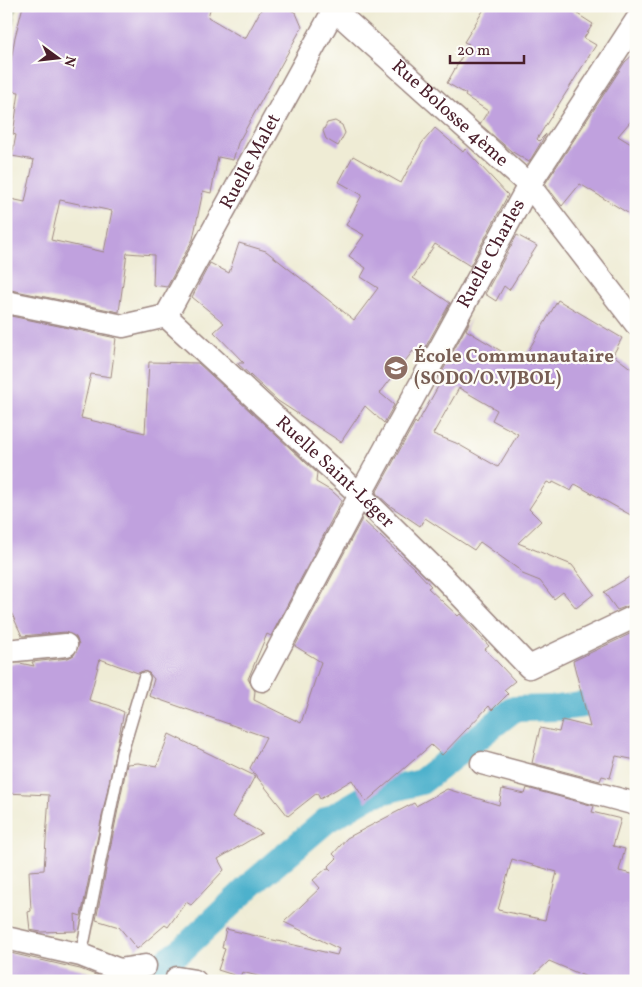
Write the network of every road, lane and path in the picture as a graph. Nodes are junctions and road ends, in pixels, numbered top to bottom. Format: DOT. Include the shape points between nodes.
graph roads {
  1 [pos="334,7"];
  2 [pos="636,21"];
  3 [pos="530,186"];
  4 [pos="6,302"];
  5 [pos="166,316"];
  6 [pos="636,324"];
  7 [pos="360,494"];
  8 [pos="636,616"];
  9 [pos="66,646"];
  10 [pos="6,651"];
  11 [pos="144,678"];
  12 [pos="262,680"];
  13 [pos="482,763"];
  14 [pos="636,804"];
  15 [pos="6,938"];
  16 [pos="81,954"];
  17 [pos="144,966"];
  1 -- 3 [label="street, Rue Bolosse 4ème"];
  1 -- 5 [label="street, Ruelle Malet"];
  2 -- 3 [label="street, Ruelle Charles"];
  3 -- 6 [label="street, Rue Bolosse 4ème"];
  3 -- 7 [label="street, Ruelle Charles"];
  4 -- 5 [label="street" via="123,326"];
  5 -- 7 [label="street, Ruelle Saint-Léger"];
  7 -- 8 [label="street, Ruelle Saint-Léger" via="529,667"];
  7 -- 12 [label="street, Ruelle Charles"];
  9 -- 10 [label="street"];
  11 -- 16 [label="lane" via="122,752"];
  13 -- 14 [label="street"];
  15 -- 16 [label="street"];
  16 -- 17 [label="street" via="119,970"];
}
